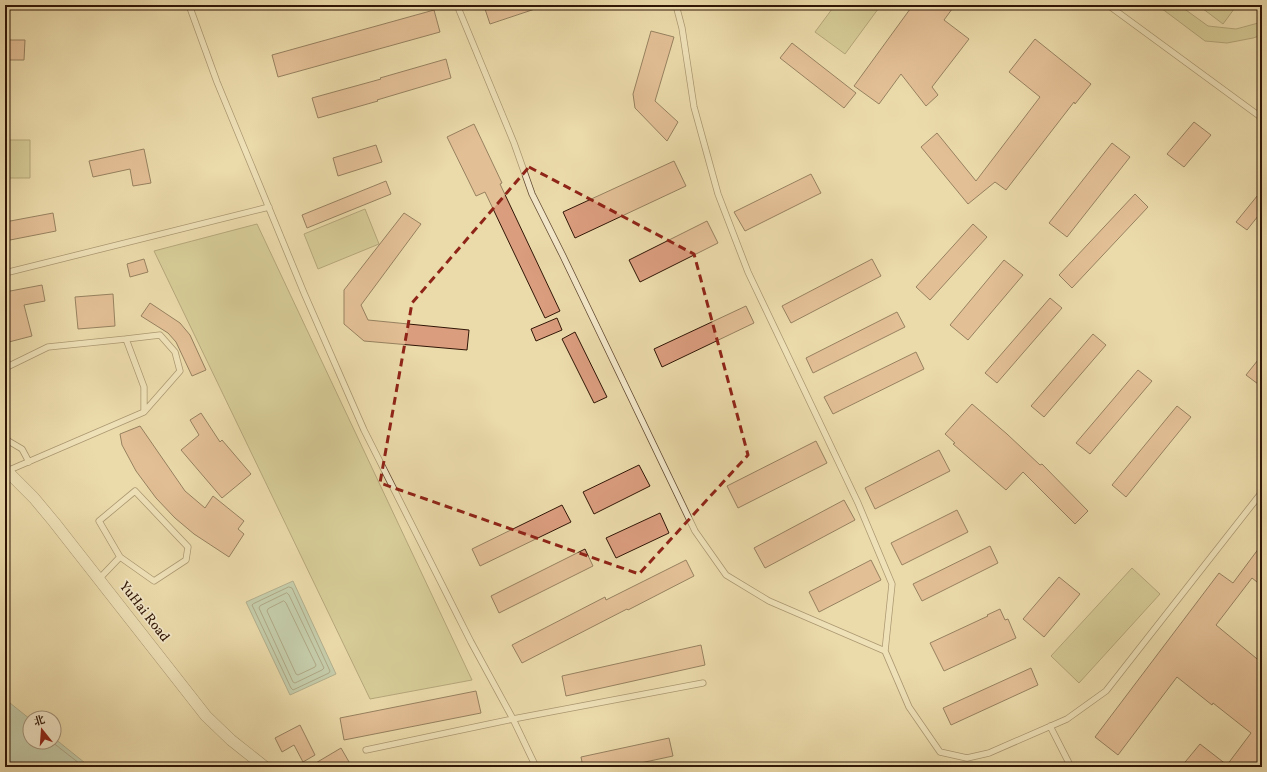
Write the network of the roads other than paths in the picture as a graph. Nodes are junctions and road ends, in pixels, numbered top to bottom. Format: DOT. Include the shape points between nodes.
graph roads {
  1 [pos="189,5"];
  2 [pos="457,5"];
  3 [pos="676,5"];
  4 [pos="1108,5"];
  5 [pos="1262,118"];
  6 [pos="269,207"];
  7 [pos="5,273"];
  8 [pos="126,339"];
  9 [pos="5,368"];
  10 [pos="144,412"];
  11 [pos="5,439"];
  12 [pos="29,462"];
  13 [pos="6,470"];
  14 [pos="1262,492"];
  15 [pos="120,557"];
  16 [pos="99,579"];
  17 [pos="885,651"];
  18 [pos="703,684"];
  19 [pos="513,719"];
  20 [pos="1050,726"];
  21 [pos="366,750"];
  22 [pos="265,767"];
  23 [pos="536,767"];
  24 [pos="1071,767"];
  1 -- 6 [label="lane" via="217,82"];
  2 -- 17 [label="lane" via="514,143 532,194 695,531 726,575 770,601"];
  3 -- 17 [label="lane" via="694,107 718,194 748,272 858,503 892,584"];
  4 -- 5 [label="lane"];
  6 -- 7 [label="lane"];
  6 -- 19 [label="lane" via="364,430"];
  8 -- 9 [label="lane" via="48,347"];
  8 -- 10 [label="lane" via="144,387"];
  8 -- 10 [label="lane" via="160,335 175,352 180,371"];
  10 -- 12 [label="lane"];
  11 -- 12 [label="lane" via="22,449"];
  12 -- 13 [label="lane"];
  13 -- 16 [label="street, YuHai Road" via="34,498"];
  14 -- 20 [label="lane" via="1106,691 1068,719"];
  15 -- 15 [label="lane" via="154,581 186,560 188,547 135,491 99,521"];
  15 -- 16 [label="lane"];
  16 -- 22 [label="street, YuHai Road" via="206,716"];
  17 -- 20 [label="lane" via="909,707 940,752 967,758 974,757"];
  18 -- 19 [label="lane"];
  19 -- 21 [label="lane"];
  19 -- 23 [label="lane"];
  20 -- 24 [label="lane"];
}
